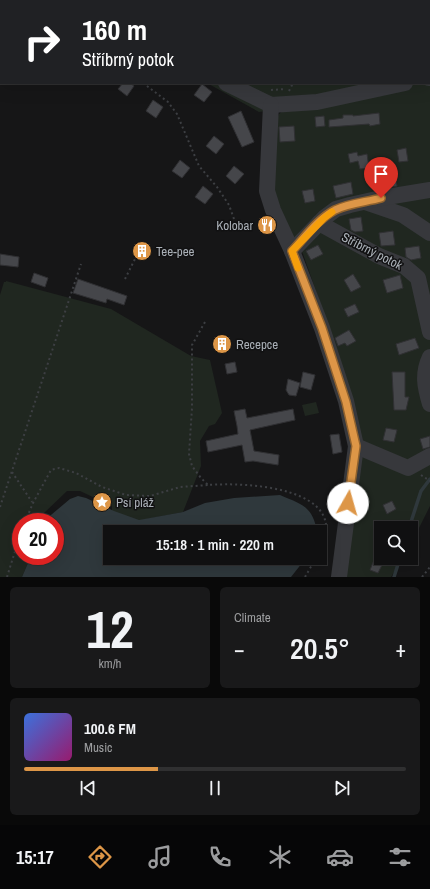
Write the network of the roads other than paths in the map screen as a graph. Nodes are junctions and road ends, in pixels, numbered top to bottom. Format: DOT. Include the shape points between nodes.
graph roads {
  1 [pos="228,84"];
  2 [pos="400,84"];
  3 [pos="271,105"];
  4 [pos="430,190"];
  5 [pos="365,202"];
  6 [pos="319,223"];
  7 [pos="430,233"];
  8 [pos="292,251"];
  9 [pos="430,332"];
  10 [pos="430,357"];
  11 [pos="430,404"];
  12 [pos="356,446"];
  13 [pos="430,456"];
  14 [pos="339,577"];
  1 -- 3 [label="lane"];
  2 -- 3 [label="lane" via="317,102"];
  3 -- 8 [label="lane" via="267,191"];
  4 -- 5 [label="lane"];
  5 -- 6 [label="lane" via="336,209"];
  5 -- 7 [label="lane" via="403,215"];
  6 -- 8 [label="lane"];
  6 -- 9 [label="lane, Stříbrný potok" via="379,256 404,266 418,278"];
  8 -- 12 [label="lane" via="322,328 346,402"];
  10 -- 11 [label="lane" via="426,366 425,388"];
  12 -- 13 [label="lane" via="408,468"];
  12 -- 14 [label="lane"];
}
